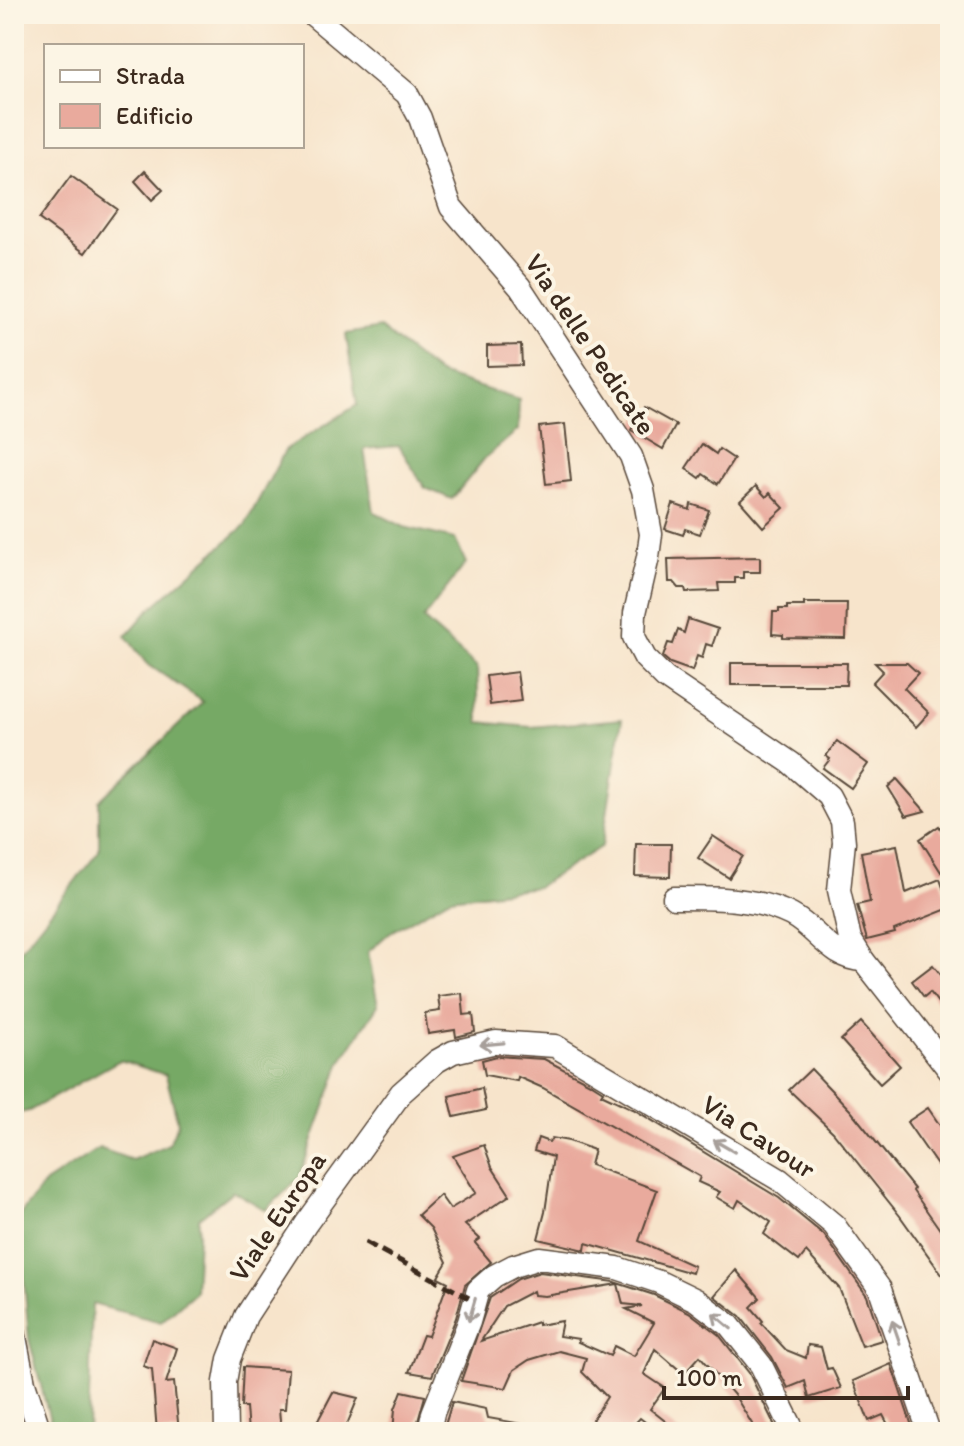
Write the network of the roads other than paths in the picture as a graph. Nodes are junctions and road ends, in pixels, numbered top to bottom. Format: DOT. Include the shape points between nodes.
graph roads {
  1 [pos="312,14"];
  2 [pos="674,898"];
  3 [pos="863,960"];
  4 [pos="437,1061"];
  5 [pos="950,1071"];
  6 [pos="14,1332"];
  7 [pos="40,1432"];
  8 [pos="226,1432"];
  9 [pos="429,1432"];
  10 [pos="794,1432"];
  11 [pos="929,1432"];
  1 -- 3 [label="street, Via delle Pedicate" via="410,98 451,207 520,287 631,456 651,526 633,621 641,653 665,678 799,769 837,808 844,837 839,898 846,929"];
  2 -- 3 [label="street" via="770,907 800,921 837,954"];
  3 -- 5 [label="street, Via delle Pedicate"];
  4 -- 8 [label="street, Viale Europa" via="401,1093 246,1316 225,1382"];
  11 -- 4 [label="street, Via Cavour, one-way" via="880,1289 834,1225 780,1180 555,1046 496,1042"];
  6 -- 7 [label="street"];
  10 -- 9 [label="street, one-way" via="753,1355 729,1325 696,1300 617,1268 539,1258 503,1271 478,1290"];
}
